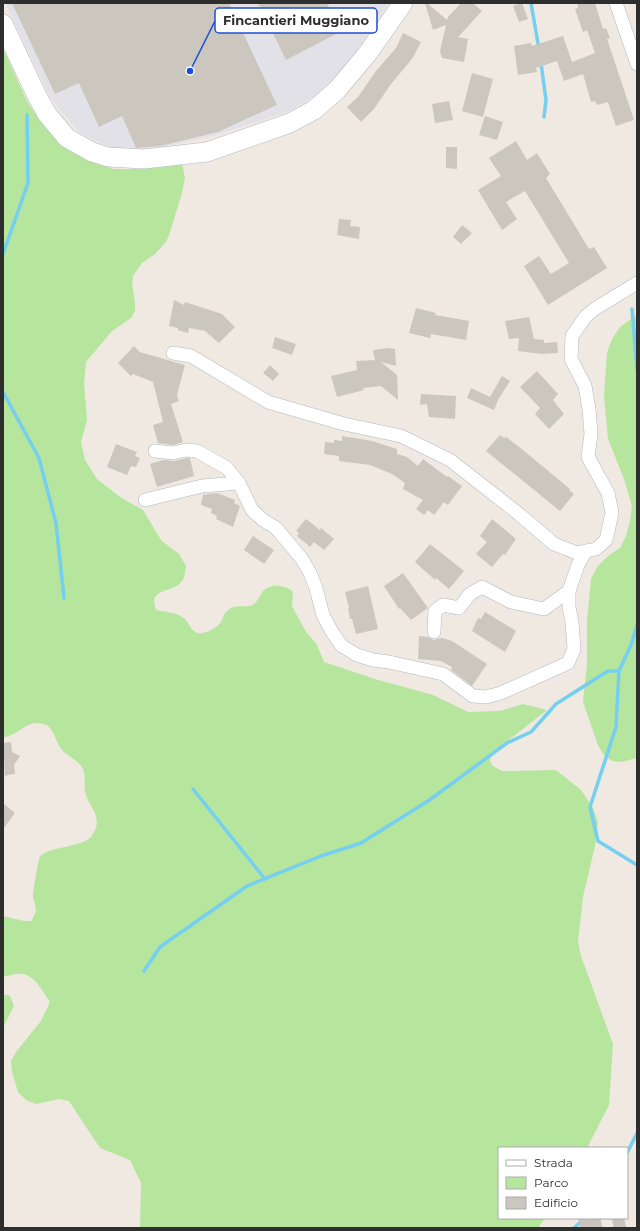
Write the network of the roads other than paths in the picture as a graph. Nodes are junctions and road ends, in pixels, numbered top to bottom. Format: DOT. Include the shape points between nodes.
graph roads {
  1 [pos="403,3"];
  2 [pos="616,3"];
  3 [pos="3,24"];
  4 [pos="637,64"];
  5 [pos="637,283"];
  6 [pos="173,353"];
  7 [pos="155,452"];
  8 [pos="239,483"];
  9 [pos="145,500"];
  10 [pos="586,551"];
  11 [pos="569,591"];
  12 [pos="434,632"];
  1 -- 3 [label="main road" via="368,53 314,110 290,123 207,152 144,160 108,157 92,152 67,138 37,96"];
  2 -- 4 [label="street"];
  5 -- 10 [label="street" via="586,316 572,336 572,359 585,386 589,409 591,434 588,457 608,493 612,513 606,540 596,549"];
  6 -- 10 [label="street" via="191,356 268,402 344,424 401,436 450,460 554,544 577,552"];
  7 -- 8 [label="street" via="197,451 227,468"];
  8 -- 9 [label="street" via="202,486"];
  8 -- 11 [label="street" via="252,510 276,528 302,559 316,588 323,615 342,646 357,655 373,660 443,674 472,696 486,697 501,693 568,663 574,649"];
  10 -- 11 [label="street"];
  11 -- 12 [label="street" via="544,609 511,602 482,588 470,594 459,608 443,605 435,611"];
}
